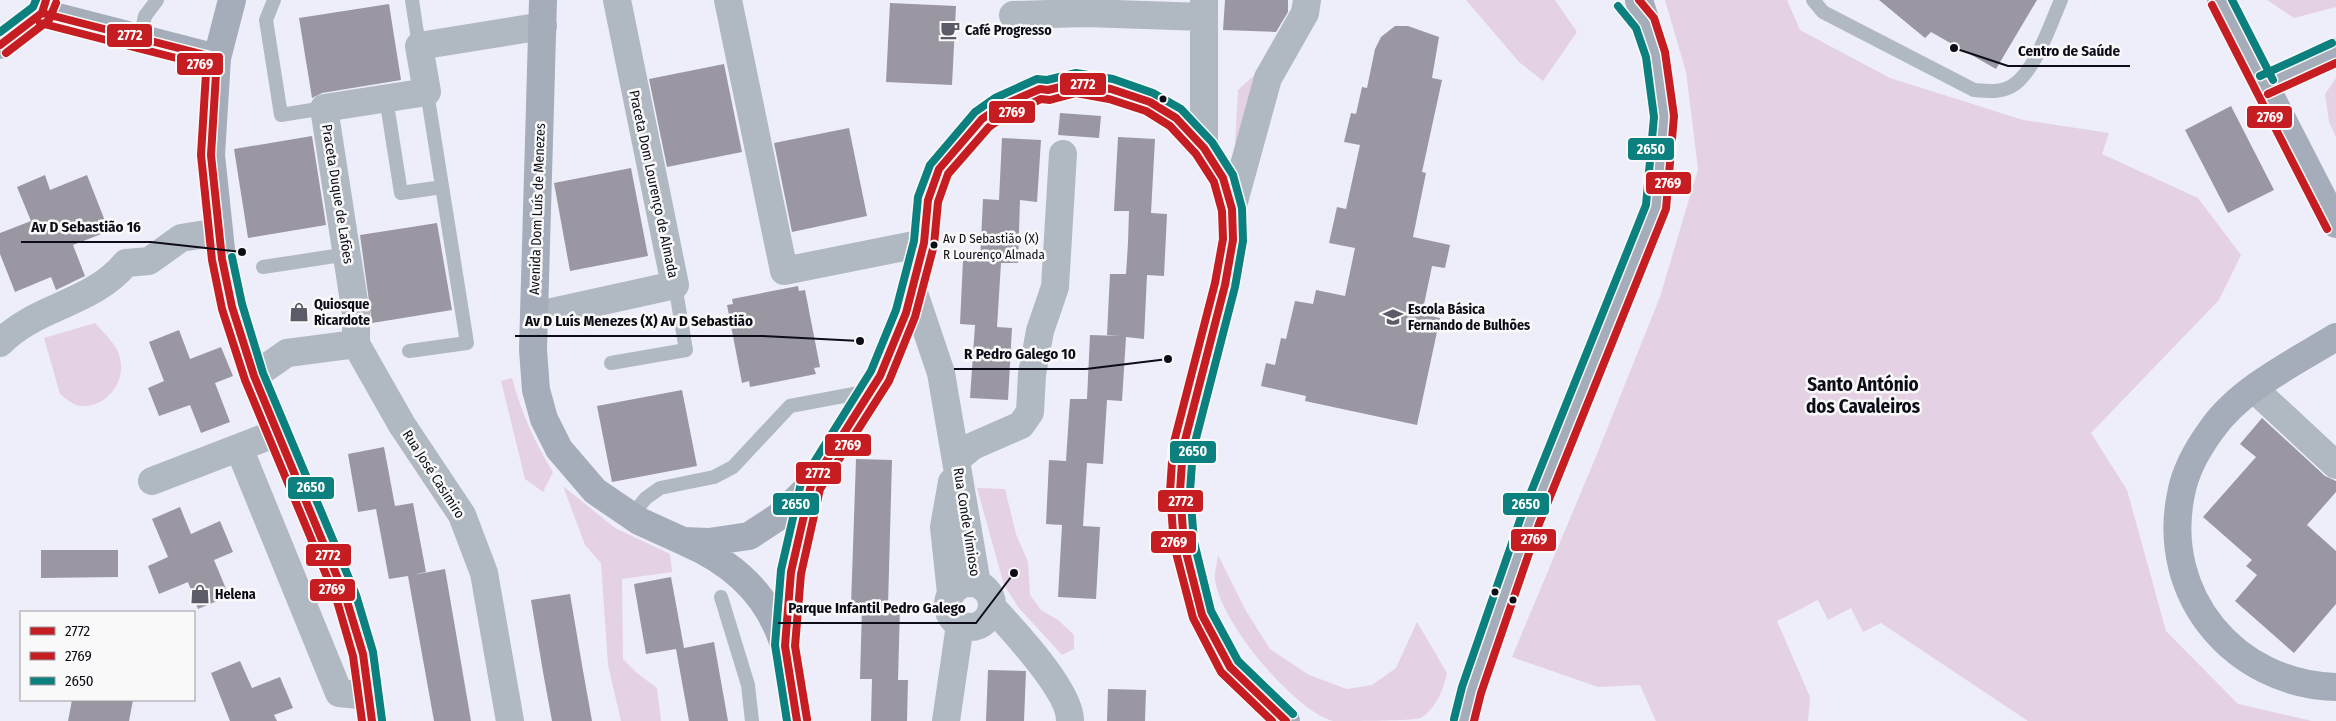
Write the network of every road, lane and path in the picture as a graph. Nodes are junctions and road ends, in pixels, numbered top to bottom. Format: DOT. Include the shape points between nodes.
graph roads {
  1 [pos="157,0"];
  2 [pos="232,0"];
  3 [pos="274,0"];
  4 [pos="412,0"];
  5 [pos="617,0"];
  6 [pos="728,0"];
  7 [pos="1307,0"];
  8 [pos="1626,0"];
  9 [pos="1813,0"];
  10 [pos="2062,0"];
  11 [pos="2221,0"];
  12 [pos="1086,6"];
  13 [pos="44,7"];
  14 [pos="1204,9"];
  15 [pos="1642,12"];
  16 [pos="544,13"];
  17 [pos="1013,15"];
  18 [pos="140,38"];
  19 [pos="0,45"];
  20 [pos="419,46"];
  21 [pos="2336,52"];
  22 [pos="217,58"];
  23 [pos="2264,85"];
  24 [pos="427,92"];
  25 [pos="386,98"];
  26 [pos="324,108"];
  27 [pos="1204,148"];
  28 [pos="1063,154"];
  29 [pos="442,186"];
  30 [pos="1232,209"];
  31 [pos="2336,224"];
  32 [pos="218,232"];
  33 [pos="924,242"];
  34 [pos="348,254"];
  35 [pos="263,268"];
  36 [pos="675,285"];
  37 [pos="913,290"];
  38 [pos="534,316"];
  39 [pos="2336,337"];
  40 [pos="0,343"];
  41 [pos="356,344"];
  42 [pos="409,352"];
  43 [pos="611,363"];
  44 [pos="254,376"];
  45 [pos="2254,389"];
  46 [pos="870,391"];
  47 [pos="277,433"];
  48 [pos="239,448"];
  49 [pos="957,459"];
  50 [pos="2336,465"];
  51 [pos="152,481"];
  52 [pos="811,485"];
  53 [pos="632,516"];
  54 [pos="683,541"];
  55 [pos="977,584"];
  56 [pos="951,593"];
  57 [pos="721,597"];
  58 [pos="992,607"];
  59 [pos="960,625"];
  60 [pos="785,646"];
  61 [pos="2336,687"];
  62 [pos="371,709"];
  63 [pos="510,721"];
  64 [pos="752,721"];
  65 [pos="796,721"];
  66 [pos="946,721"];
  67 [pos="1070,721"];
  68 [pos="1286,721"];
  69 [pos="1464,721"];
  1 -- 18 [label="lane" via="145,16"];
  2 -- 22 [label="street"];
  3 -- 26 [label="lane" via="266,20 281,115"];
  4 -- 20 [label="lane"];
  5 -- 36 [label="street, Praceta Dom Lourenço de Almada"];
  6 -- 33 [label="street" via="784,271"];
  7 -- 30 [label="street" via="1305,13 1268,78"];
  8 -- 15 [label="street"];
  9 -- 10 [label="lane" via="1823,12 1974,90 1995,91 2011,87 2026,74"];
  11 -- 23 [label="street"];
  12 -- 14 [label="street"];
  12 -- 17 [label="street"];
  13 -- 18 [label="street"];
  13 -- 19 [label="street"];
  14 -- 27 [label="street"];
  15 -- 69 [label="street" via="1656,55 1664,117 1656,206 1530,520 1471,690"];
  16 -- 20 [label="street"];
  16 -- 38 [label="street, Avenida Dom Luís de Menezes"];
  18 -- 22 [label="street"];
  20 -- 24 [label="street"];
  21 -- 23 [label="street"];
  22 -- 32 [label="street" via="211,155"];
  23 -- 31 [label="street"];
  24 -- 25 [label="street, Praceta Duque de Lafões"];
  24 -- 29 [label="lane"];
  25 -- 26 [label="street, Praceta Duque de Lafões"];
  25 -- 29 [label="lane" via="401,193"];
  26 -- 34 [label="street, Praceta Duque de Lafões"];
  27 -- 30 [label="street, Avenida Dom Luís de Menezes" via="1223,178"];
  27 -- 33 [label="street, Avenida Dom Luís de Menezes" via="1176,118 1150,102 1111,89 1076,83 1040,89 1001,106 982,119 939,169 928,200"];
  28 -- 49 [label="street" via="1054,287 1040,331 1032,374 1030,412 1022,425 973,446"];
  29 -- 42 [label="lane" via="467,343"];
  30 -- 68 [label="street, Avenida Dom Luís de Menezes" via="1233,240 1225,285 1183,448 1180,491 1184,544 1202,615 1230,667"];
  32 -- 40 [label="street" via="181,238 149,261 126,264 113,279 85,296 29,320"];
  32 -- 44 [label="street" via="232,307"];
  33 -- 37 [label="street, Avenida Dom Luís de Menezes"];
  34 -- 35 [label="lane"];
  34 -- 41 [label="street, Praceta Duque de Lafões" via="356,314"];
  36 -- 38 [label="street, Praceta Dom Lourenço de Almada"];
  36 -- 43 [label="lane" via="686,350"];
  37 -- 46 [label="street, Avenida Dom Luís de Menezes" via="887,358"];
  37 -- 49 [label="street, Rua Conde Vimioso" via="941,373"];
  38 -- 53 [label="street, Avenida Dom Luís de Menezes" via="536,390 544,419 559,449 595,491"];
  39 -- 45 [label="street"];
  41 -- 44 [label="street" via="287,353"];
  41 -- 63 [label="street, Rua José Casimiro" via="402,425 462,515 484,573"];
  44 -- 47 [label="street"];
  45 -- 50 [label="street"];
  45 -- 61 [label="street" via="2213,428 2194,457 2181,493 2177,527 2180,564 2193,598 2215,632 2239,655 2270,673 2299,682"];
  46 -- 52 [label="street, Avenida Dom Luís de Menezes"];
  46 -- 53 [label="lane" via="790,406 733,467 714,477 660,488 646,498"];
  47 -- 48 [label="street"];
  47 -- 62 [label="street" via="346,598 363,654"];
  48 -- 51 [label="street"];
  48 -- 62 [label="street" via="339,692"];
  49 -- 55 [label="street, Rua Conde Vimioso"];
  49 -- 56 [label="street, Rua Conde Vimioso" via="944,527"];
  52 -- 54 [label="street, Avenida Dom Luís de Menezes" via="778,517 749,536 709,542"];
  52 -- 60 [label="street" via="791,572"];
  53 -- 54 [label="street, Avenida Dom Luís de Menezes"];
  54 -- 60 [label="street" via="712,554 742,576 773,615"];
  55 -- 56 [label="street, Rua Conde Vimioso" via="962,584"];
  55 -- 58 [label="street, Rua Conde Vimioso" via="988,593"];
  56 -- 59 [label="street, Rua Conde Vimioso" via="948,608"];
  57 -- 64 [label="lane" via="748,685"];
  58 -- 59 [label="street" via="986,620 980,624"];
  58 -- 67 [label="street, Rua Conde Vimioso" via="1046,671 1059,692"];
  59 -- 66 [label="street"];
  60 -- 65 [label="street"];
}
